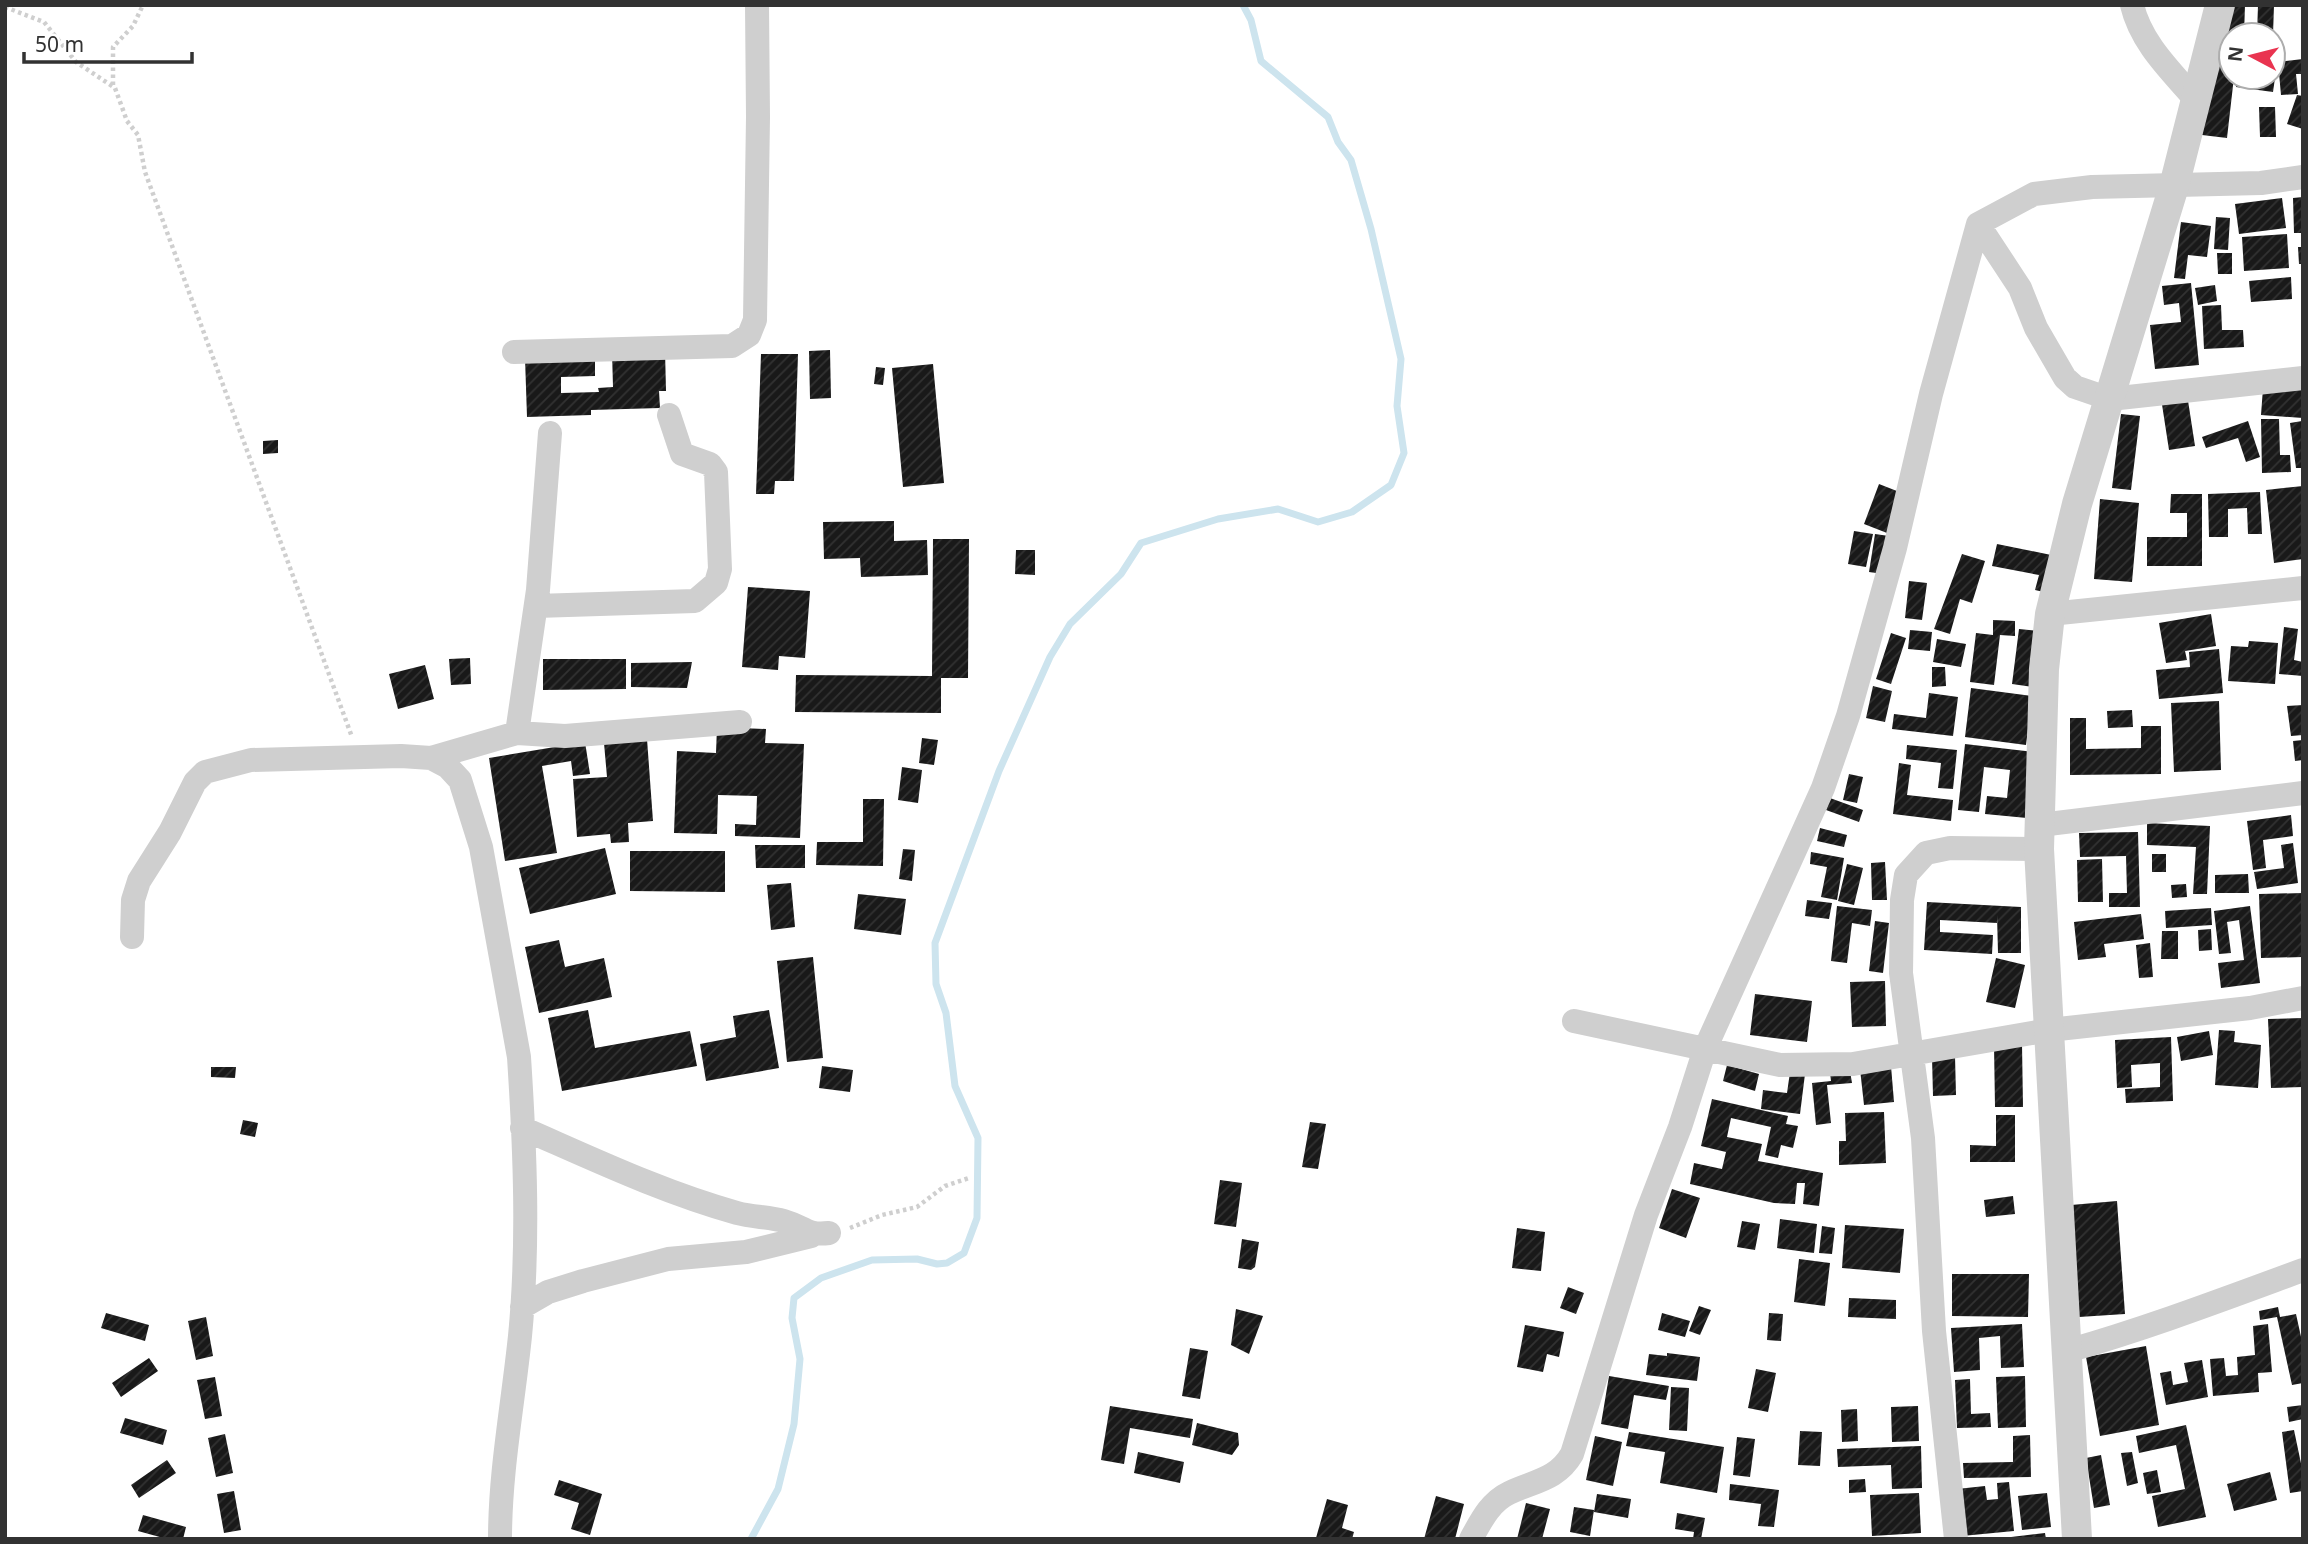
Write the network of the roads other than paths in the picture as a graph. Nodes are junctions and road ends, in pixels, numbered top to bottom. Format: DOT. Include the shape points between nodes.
graph roads {
  1 [pos="757,5"];
  2 [pos="2132,5"];
  3 [pos="2220,5"];
  4 [pos="2195,99"];
  5 [pos="2303,177"];
  6 [pos="2174,186"];
  7 [pos="1978,224"];
  8 [pos="514,352"];
  9 [pos="2303,378"];
  10 [pos="2110,399"];
  11 [pos="669,415"];
  12 [pos="550,433"];
  13 [pos="2303,588"];
  14 [pos="536,606"];
  15 [pos="2050,614"];
  16 [pos="740,722"];
  17 [pos="517,733"];
  18 [pos="431,758"];
  19 [pos="2303,793"];
  20 [pos="2040,837"];
  21 [pos="132,937"];
  22 [pos="2303,998"];
  23 [pos="1574,1021"];
  24 [pos="2049,1030"];
  25 [pos="1705,1049"];
  26 [pos="1911,1051"];
  27 [pos="522,1128"];
  28 [pos="2303,1270"];
  29 [pos="522,1307"];
  30 [pos="2067,1352"];
  31 [pos="500,1539"];
  32 [pos="1471,1539"];
  33 [pos="1956,1539"];
  34 [pos="2077,1539"];
  1 -- 8 [label="street" via="755,320 749,335 732,346"];
  2 -- 4 [label="street" via="2154,51"];
  3 -- 4 [label="street"];
  4 -- 6 [label="street"];
  5 -- 6 [label="street"];
  6 -- 7 [label="street" via="2092,187 2034,194"];
  6 -- 10 [label="street"];
  7 -- 10 [label="street" via="2020,288 2036,328 2066,378 2075,387"];
  7 -- 25 [label="street" via="1848,716 1823,788"];
  9 -- 10 [label="street"];
  10 -- 15 [label="street" via="2077,504"];
  11 -- 14 [label="street" via="682,454 710,464 716,472 720,569 716,583 695,601"];
  12 -- 14 [label="street"];
  13 -- 15 [label="street"];
  14 -- 17 [label="street"];
  15 -- 20 [label="street" via="2044,669"];
  16 -- 17 [label="street" via="565,736"];
  17 -- 18 [label="street"];
  18 -- 21 [label="street" via="251,760 205,772 139,881 133,900"];
  18 -- 27 [label="street" via="460,780 481,847 519,1057"];
  19 -- 20 [label="street"];
  20 -- 24 [label="street"];
  20 -- 26 [label="street" via="1926,853 1906,875 1900,973"];
  22 -- 24 [label="street"];
  23 -- 25 [label="street"];
  24 -- 26 [label="street"];
  24 -- 30 [label="street"];
  25 -- 26 [label="street" via="1780,1065 1815,1066 1853,1064"];
  25 -- 32 [label="street" via="1646,1215 1572,1454 1554,1476 1507,1494 1487,1510"];
  26 -- 33 [label="street" via="1923,1138 1934,1331"];
  27 -- 29 [label="street"];
  27 -- 29 [label="street" via="605,1166 727,1210 786,1222 820,1235 746,1252 668,1259 548,1292"];
  28 -- 30 [label="street" via="2165,1323"];
  29 -- 31 [label="street" via="500,1497"];
  30 -- 34 [label="street"];
}
